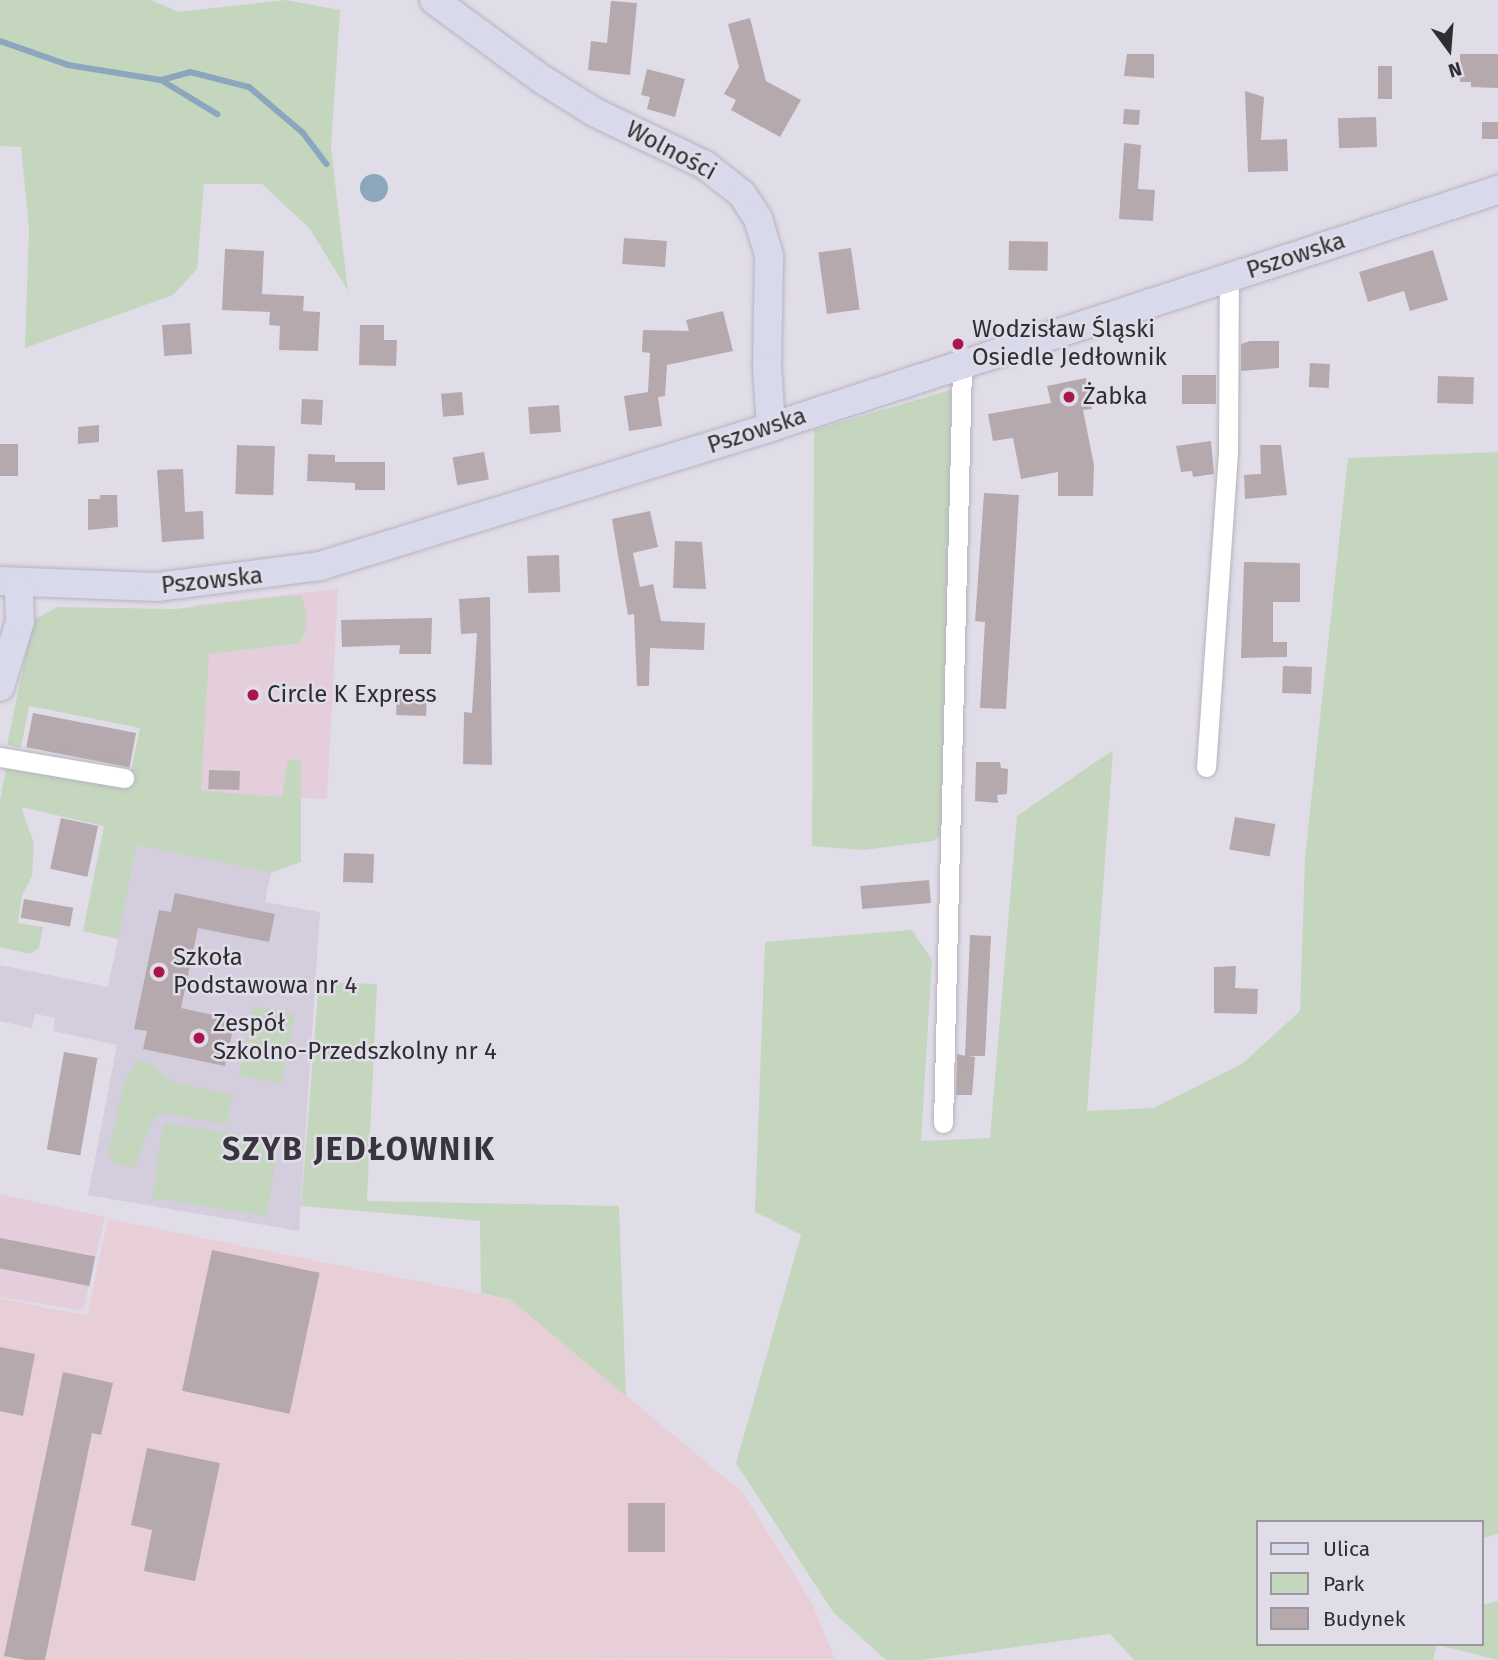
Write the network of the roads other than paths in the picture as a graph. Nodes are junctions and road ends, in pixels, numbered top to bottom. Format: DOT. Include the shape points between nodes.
graph roads {
  1 [pos="435,0"];
  2 [pos="1498,190"];
  3 [pos="1229,277"];
  4 [pos="962,365"];
  5 [pos="771,427"];
  6 [pos="10,582"];
  7 [pos="74,586"];
  8 [pos="9,615"];
  9 [pos="2,677"];
  10 [pos="0,757"];
  11 [pos="1206,766"];
  12 [pos="124,778"];
  13 [pos="943,1123"];
  1 -- 5 [label="main road, Wolności" via="542,80 596,113 705,166 742,194 758,219 769,256"];
  2 -- 3 [label="main road, Pszowska"];
  3 -- 4 [label="main road, Pszowska"];
  3 -- 11 [label="street" via="1228,452"];
  4 -- 5 [label="main road, Pszowska"];
  4 -- 13 [label="street"];
  5 -- 7 [label="main road, Pszowska" via="320,566 157,587"];
  6 -- 7 [label="main road, Pszowska"];
  6 -- 8 [label="main road"];
  7 -- 8 [label="main road"];
  8 -- 9 [label="main road"];
  10 -- 12 [label="street"];
}
